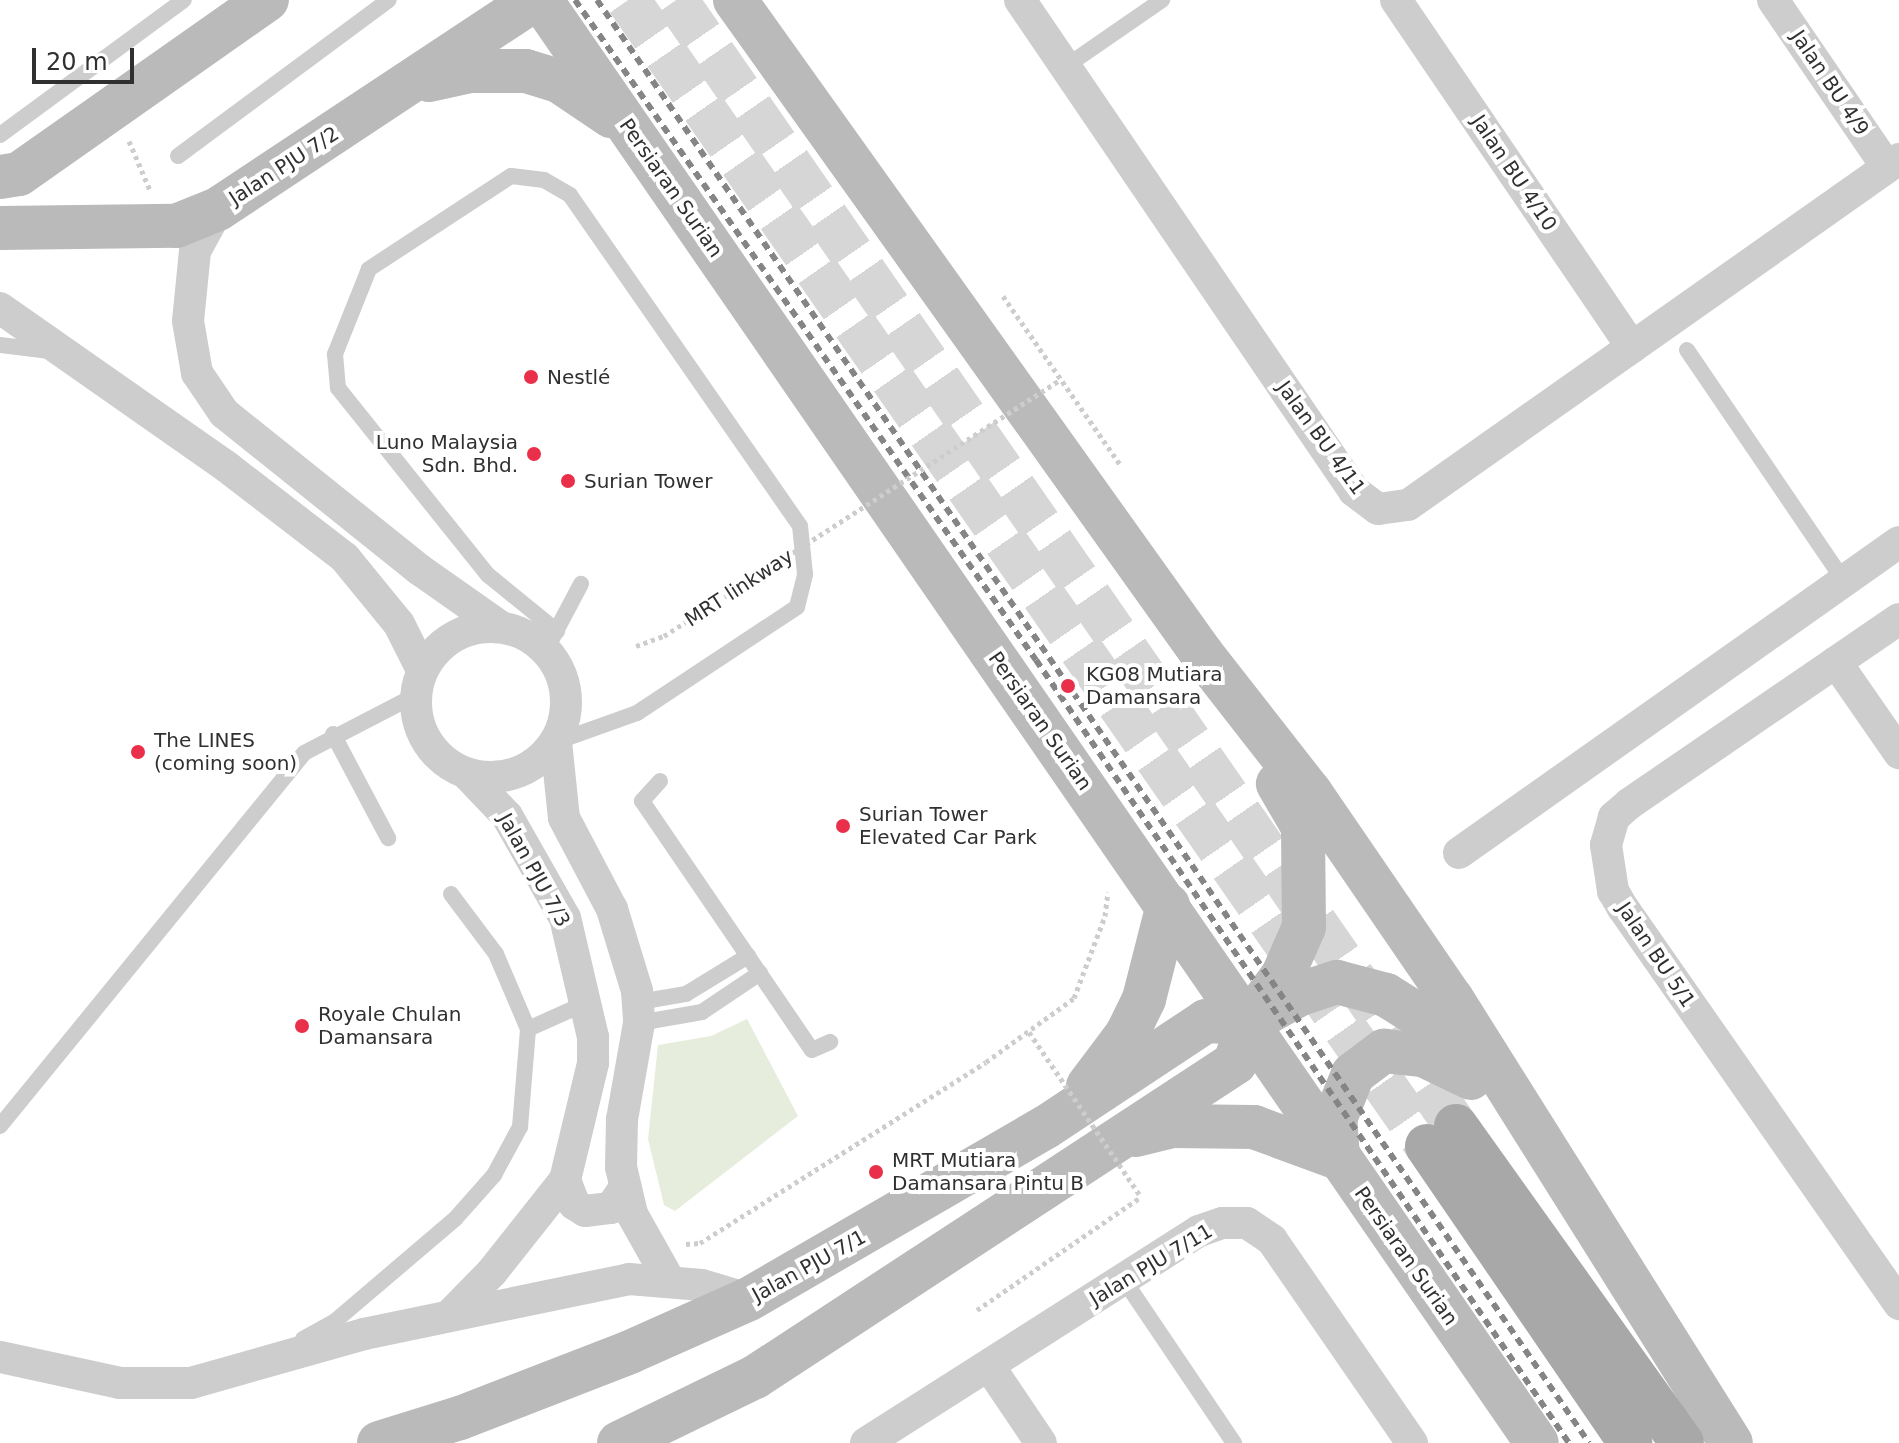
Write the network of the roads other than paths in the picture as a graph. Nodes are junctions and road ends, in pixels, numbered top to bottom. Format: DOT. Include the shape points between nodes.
graph roads {
  1 [pos="184,0"];
  2 [pos="389,0"];
  3 [pos="534,0"];
  4 [pos="541,0"];
  5 [pos="735,0"];
  6 [pos="1020,0"];
  7 [pos="1162,0"];
  8 [pos="1396,0"];
  9 [pos="1773,0"];
  10 [pos="243,7"];
  11 [pos="1065,67"];
  12 [pos="414,83"];
  13 [pos="630,128"];
  14 [pos="0,135"];
  15 [pos="178,156"];
  16 [pos="1893,163"];
  17 [pos="0,177"];
  18 [pos="218,209"];
  19 [pos="0,228"];
  20 [pos="0,308"];
  21 [pos="0,345"];
  22 [pos="1632,347"];
  23 [pos="1687,350"];
  24 [pos="66,355"];
  25 [pos="1899,542"];
  26 [pos="1844,581"];
  27 [pos="581,584"];
  28 [pos="1899,619"];
  29 [pos="501,627"];
  30 [pos="551,641"];
  31 [pos="1202,654"];
  32 [pos="1836,662"];
  33 [pos="419,682"];
  34 [pos="333,734"];
  35 [pos="556,742"];
  36 [pos="1899,753"];
  37 [pos="467,774"];
  38 [pos="660,781"];
  39 [pos="388,838"];
  40 [pos="1459,853"];
  41 [pos="451,894"];
  42 [pos="1168,905"];
  43 [pos="748,956"];
  44 [pos="760,973"];
  45 [pos="586,1003"];
  46 [pos="639,1013"];
  47 [pos="1227,1022"];
  48 [pos="528,1029"];
  49 [pos="830,1042"];
  50 [pos="1512,1099"];
  51 [pos="0,1126"];
  52 [pos="1046,1127"];
  53 [pos="1096,1152"];
  54 [pos="1338,1158"];
  55 [pos="565,1180"];
  56 [pos="625,1187"];
  57 [pos="662,1270"];
  58 [pos="1124,1280"];
  59 [pos="749,1299"];
  60 [pos="1899,1304"];
  61 [pos="450,1315"];
  62 [pos="0,1357"];
  63 [pos="989,1366"];
  64 [pos="248,1367"];
  65 [pos="379,1443"];
  66 [pos="619,1443"];
  67 [pos="866,1443"];
  68 [pos="1041,1443"];
  69 [pos="1234,1443"];
  70 [pos="1412,1443"];
  71 [pos="1537,1443"];
  72 [pos="1630,1443"];
  73 [pos="1682,1443"];
  74 [pos="1731,1443"];
  1 -- 14 [label="lane"];
  2 -- 15 [label="lane"];
  3 -- 12 [label="street, Jalan PJU 7/2"];
  4 -- 13 [label="street, Persiaran Surian"];
  5 -- 31 [label="street"];
  6 -- 11 [label="street, Jalan BU 4/11"];
  7 -- 11 [label="lane"];
  8 -- 22 [label="street, Jalan BU 4/10"];
  9 -- 16 [label="street, Jalan BU 4/9"];
  10 -- 17 [label="street" via="19,174"];
  11 -- 22 [label="street, Jalan BU 4/11" via="1354,491 1378,509 1408,505"];
  12 -- 13 [label="street" via="470,71 526,71 559,81"];
  12 -- 18 [label="street, Jalan PJU 7/2"];
  13 -- 42 [label="street, Persiaran Surian"];
  16 -- 22 [label="street, Jalan BU 4/11"];
  18 -- 19 [label="street, Jalan PJU 7/2" via="176,226"];
  18 -- 29 [label="street" via="195,251 188,321 197,373 215,400 251,436"];
  20 -- 24 [label="street"];
  21 -- 24 [label="lane"];
  23 -- 26 [label="lane"];
  24 -- 33 [label="street" via="215,457 345,558 399,624"];
  25 -- 26 [label="street"];
  26 -- 40 [label="street"];
  27 -- 30 [label="lane"];
  28 -- 32 [label="street, Jalan BU 5/1"];
  29 -- 30 [label="street"];
  29 -- 33 [label="street" via="454,636 435,650"];
  30 -- 35 [label="street" via="566,695 565,719"];
  30 -- 35 [label="lane" via="488,575 338,388 335,354 369,269 511,176 544,180 570,195 800,526 805,574 797,607 637,713"];
  31 -- 47 [label="street" via="1303,827 1304,927 1283,975"];
  31 -- 50 [label="street" via="1310,792 1452,999"];
  32 -- 36 [label="street"];
  32 -- 60 [label="street, Jalan BU 5/1" via="1614,817 1607,831 1606,866 1623,908"];
  33 -- 34 [label="lane"];
  33 -- 37 [label="street" via="417,720 427,743 445,763"];
  34 -- 39 [label="lane"];
  34 -- 51 [label="lane" via="304,753"];
  35 -- 37 [label="street" via="517,774 493,779"];
  35 -- 46 [label="street" via="564,818 612,909"];
  37 -- 45 [label="street, Jalan PJU 7/3" via="507,816 565,918"];
  38 -- 43 [label="lane" via="642,801"];
  41 -- 48 [label="lane" via="496,954"];
  42 -- 47 [label="street, Persiaran Surian"];
  42 -- 52 [label="street" via="1158,962 1127,1034 1105,1066"];
  43 -- 44 [label="lane"];
  43 -- 46 [label="lane" via="686,994"];
  44 -- 46 [label="lane" via="702,1012"];
  44 -- 49 [label="lane" via="812,1050"];
  45 -- 48 [label="lane"];
  45 -- 55 [label="street, Jalan PJU 7/3" via="593,1063"];
  46 -- 56 [label="street" via="622,1119"];
  47 -- 50 [label="street, Jalan PJU 7/1" via="1337,982 1386,995 1426,1020"];
  47 -- 52 [label="street, Jalan PJU 7/1"];
  47 -- 53 [label="street" via="1235,1063"];
  47 -- 54 [label="street, Persiaran Surian"];
  48 -- 64 [label="lane" via="520,1127 494,1175 455,1219 334,1322"];
  50 -- 54 [label="street" via="1423,1055 1384,1051 1353,1074 1335,1119"];
  50 -- 74 [label="street"];
  52 -- 59 [label="street, Jalan PJU 7/1"];
  53 -- 54 [label="street" via="1173,1126 1214,1124 1283,1135"];
  53 -- 66 [label="street" via="755,1377"];
  54 -- 71 [label="street, Persiaran Surian"];
  55 -- 56 [label="street" via="574,1204 585,1211 611,1208"];
  55 -- 61 [label="street, Jalan PJU 7/3" via="492,1272"];
  56 -- 57 [label="street"];
  57 -- 59 [label="street"];
  57 -- 61 [label="street"];
  58 -- 63 [label="street, Jalan PJU 7/11"];
  58 -- 69 [label="lane"];
  58 -- 70 [label="street, Jalan PJU 7/11" via="1199,1231 1222,1223 1247,1223 1272,1240 1296,1269"];
  59 -- 65 [label="street, Jalan PJU 7/1" via="559,1380"];
  61 -- 64 [label="street"];
  62 -- 64 [label="street" via="120,1383 191,1383"];
  63 -- 67 [label="street, Jalan PJU 7/11"];
  63 -- 68 [label="street"];
  72 -- 73 [label="main road" via="1442,1136"];
}
